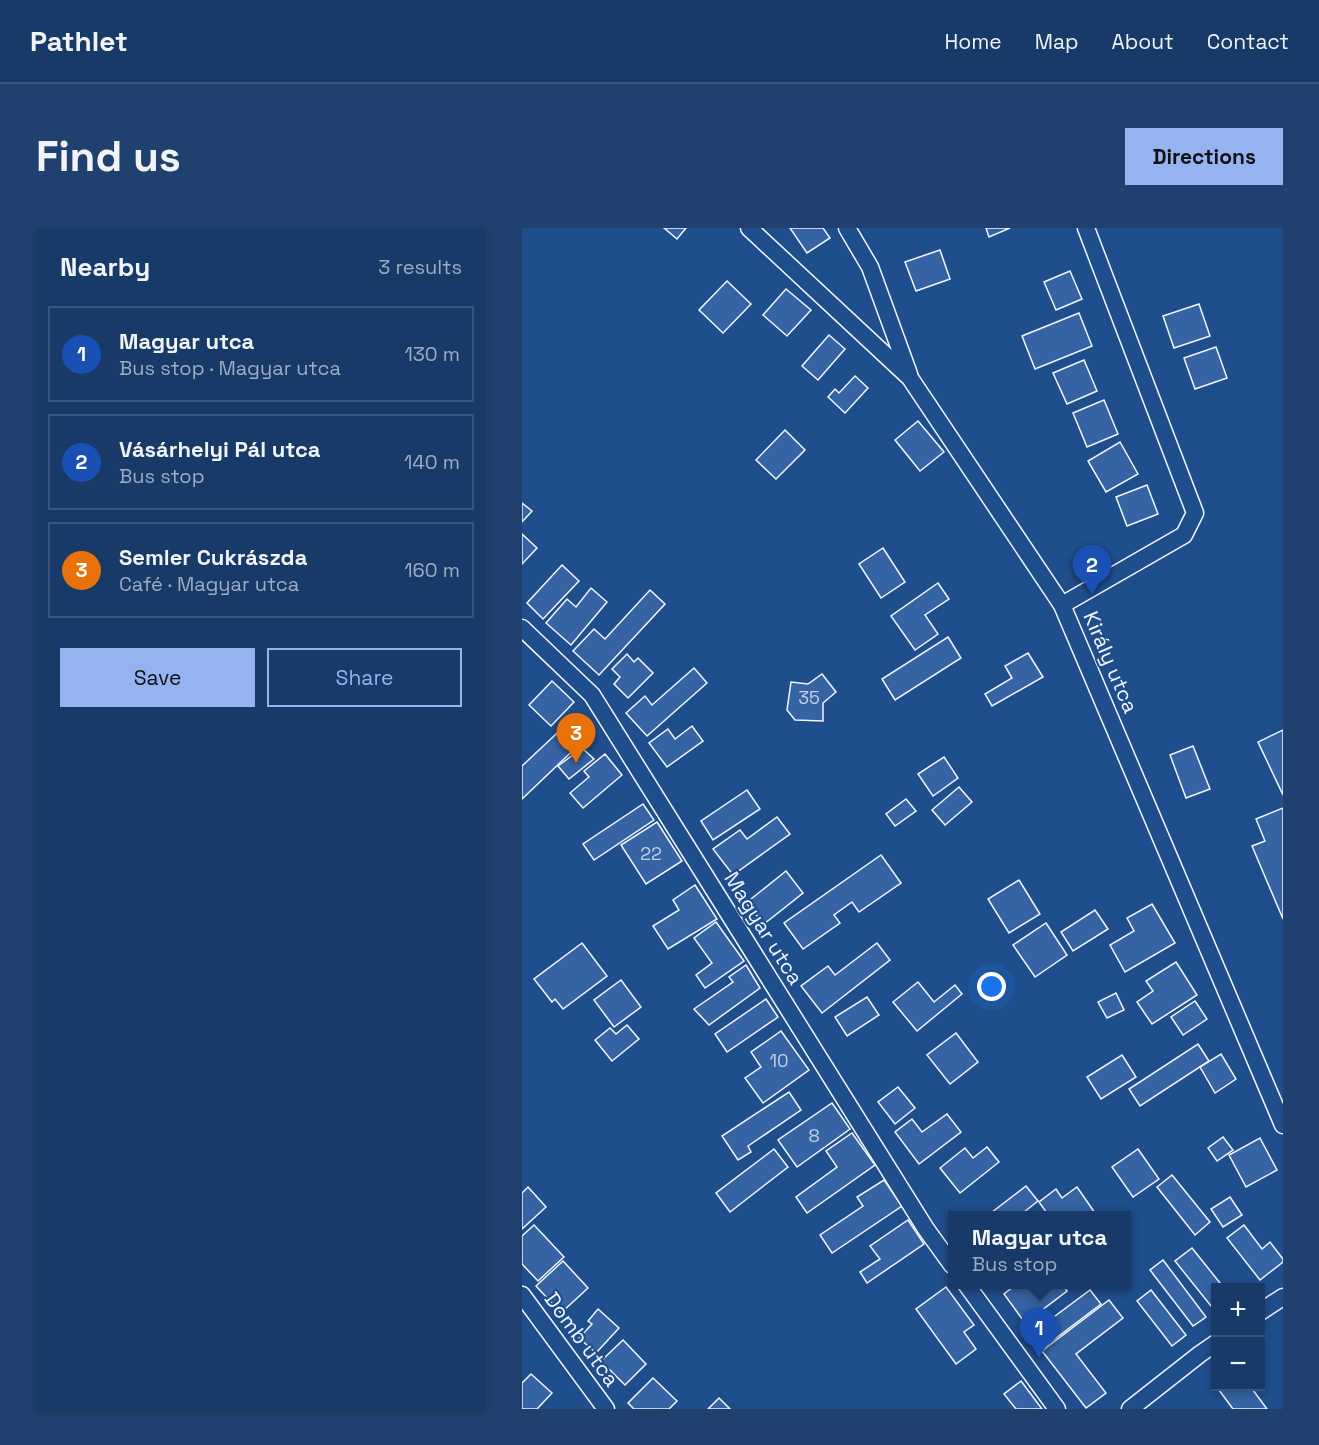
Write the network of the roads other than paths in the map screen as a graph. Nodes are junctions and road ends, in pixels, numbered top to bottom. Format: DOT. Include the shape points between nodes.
graph roads {
  1 [pos="749,228"];
  2 [pos="847,228"];
  3 [pos="1086,228"];
  4 [pos="910,378"];
  5 [pos="1062,605"];
  6 [pos="522,628"];
  7 [pos="1283,1125"];
  8 [pos="948,1259"];
  9 [pos="970,1289"];
  10 [pos="522,1295"];
  11 [pos="1283,1297"];
  12 [pos="1265,1309"];
  13 [pos="1211,1346"];
  14 [pos="606,1409"];
  15 [pos="1057,1409"];
  16 [pos="1130,1409"];
  1 -- 4 [label="street, Király utca"];
  2 -- 4 [label="street" via="870,267"];
  3 -- 5 [label="street" via="1195,513 1184,535"];
  4 -- 5 [label="street, Király utca"];
  5 -- 7 [label="street, Király utca"];
  6 -- 8 [label="street, Magyar utca" via="592,695"];
  9 -- 15 [label="street"];
  10 -- 14 [label="street, Domb utca"];
  11 -- 12 [label="street"];
  13 -- 16 [label="street"];
}
